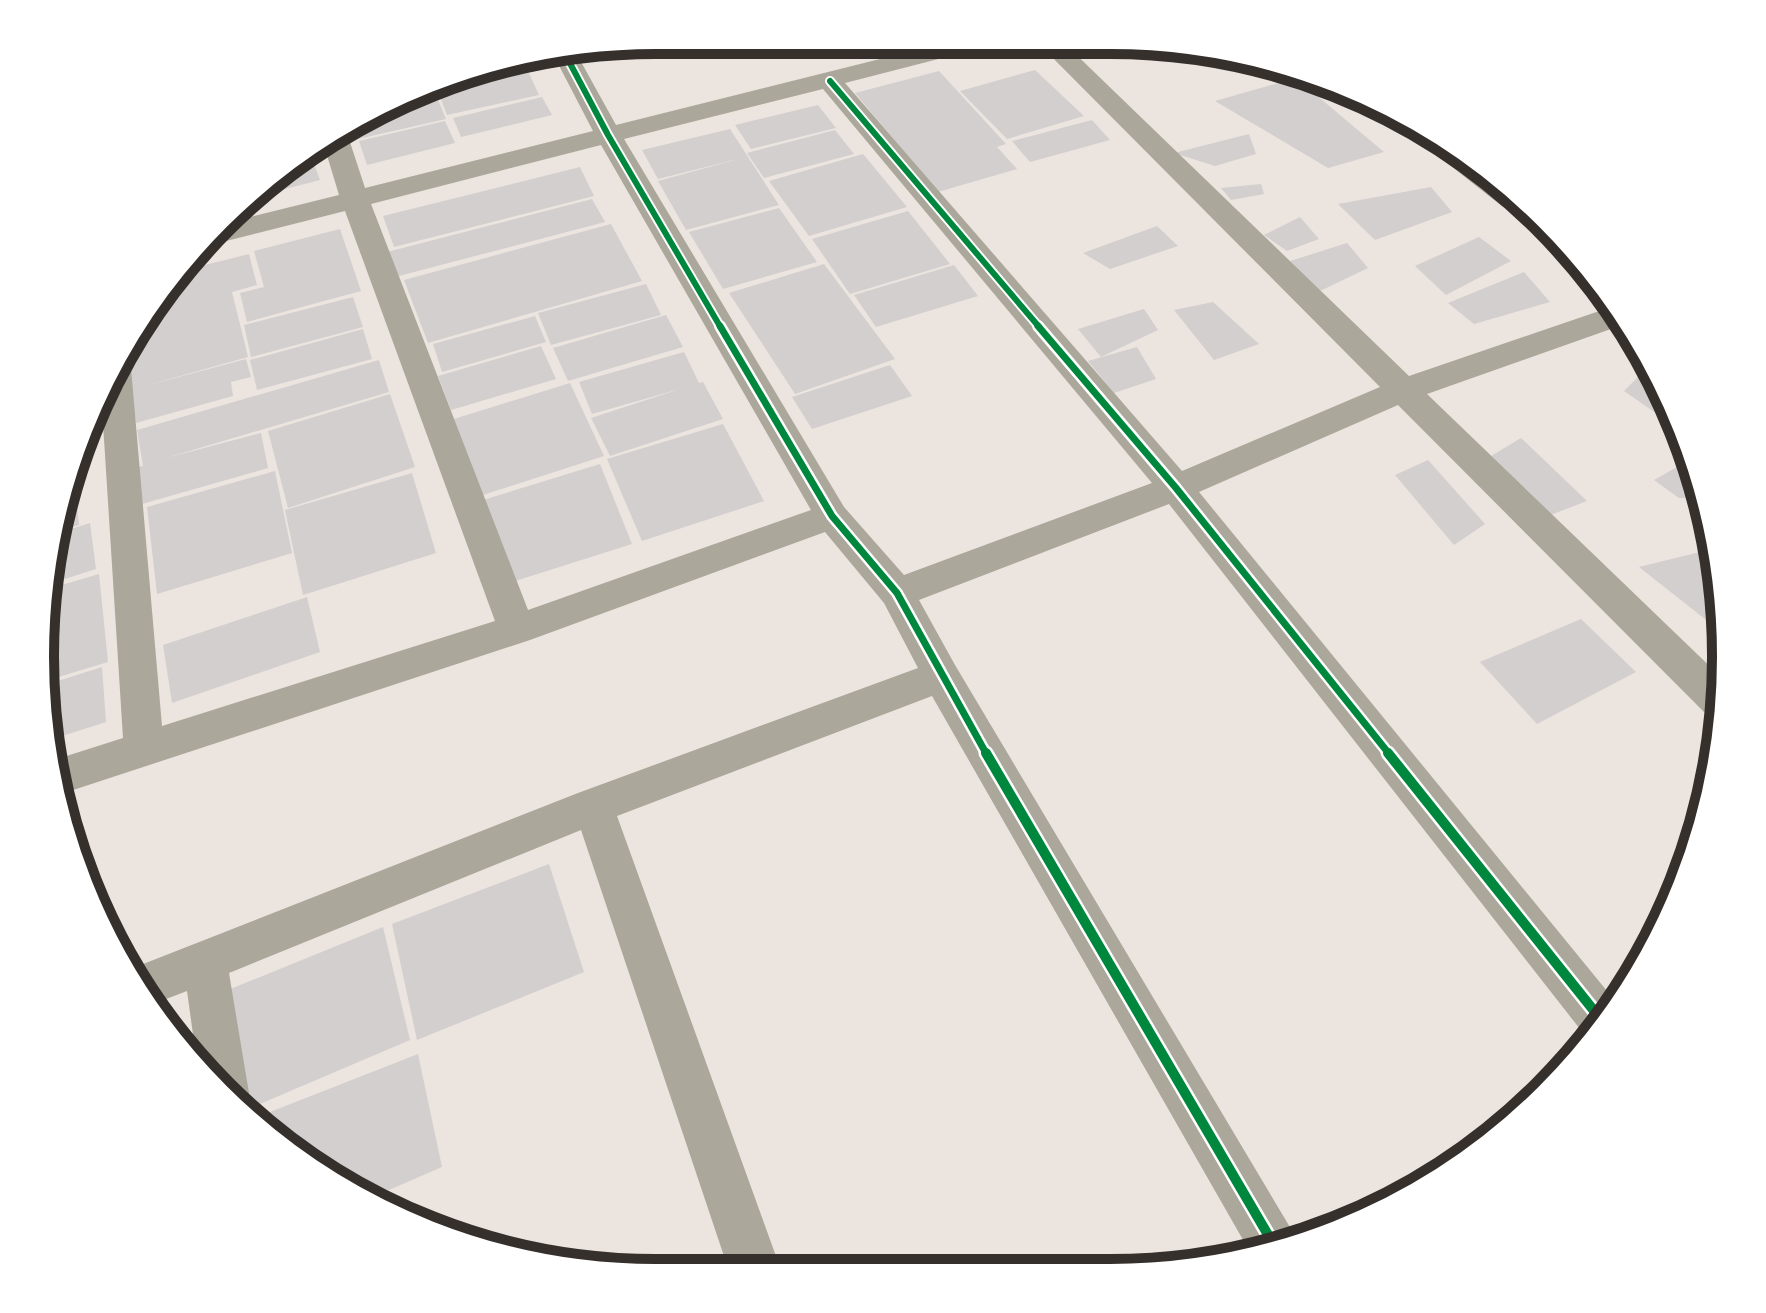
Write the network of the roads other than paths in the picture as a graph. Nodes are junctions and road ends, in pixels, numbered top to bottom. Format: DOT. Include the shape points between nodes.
graph roads {
  1 [pos="931,54"];
  2 [pos="1061,54"];
  3 [pos="569,61"];
  4 [pos="830,81"];
  5 [pos="608,135"];
  6 [pos="338,146"];
  7 [pos="355,200"];
  8 [pos="229,231"];
  9 [pos="1608,319"];
  10 [pos="117,389"];
  11 [pos="1403,390"];
  12 [pos="1176,488"];
  13 [pos="832,516"];
  14 [pos="897,593"];
  15 [pos="517,629"];
  16 [pos="941,676"];
  17 [pos="1711,693"];
  18 [pos="144,751"];
  19 [pos="66,774"];
  20 [pos="593,806"];
  21 [pos="205,962"];
  22 [pos="151,983"];
  23 [pos="1595,1012"];
  24 [pos="222,1074"];
  25 [pos="1269,1237"];
  26 [pos="751,1259"];
  1 -- 4 [label="street"];
  2 -- 11 [label="street"];
  3 -- 5 [label="street"];
  4 -- 5 [label="street"];
  4 -- 12 [label="street"];
  5 -- 7 [label="street"];
  5 -- 13 [label="street"];
  6 -- 7 [label="street"];
  7 -- 8 [label="street"];
  7 -- 15 [label="street"];
  9 -- 11 [label="street"];
  10 -- 18 [label="street"];
  11 -- 12 [label="street"];
  11 -- 17 [label="street"];
  12 -- 14 [label="street"];
  12 -- 23 [label="street"];
  13 -- 14 [label="street"];
  13 -- 15 [label="street"];
  14 -- 16 [label="street"];
  15 -- 18 [label="street"];
  16 -- 20 [label="street"];
  16 -- 25 [label="street"];
  18 -- 19 [label="street"];
  20 -- 21 [label="street"];
  20 -- 26 [label="street"];
  21 -- 22 [label="street"];
  21 -- 24 [label="street"];
}
